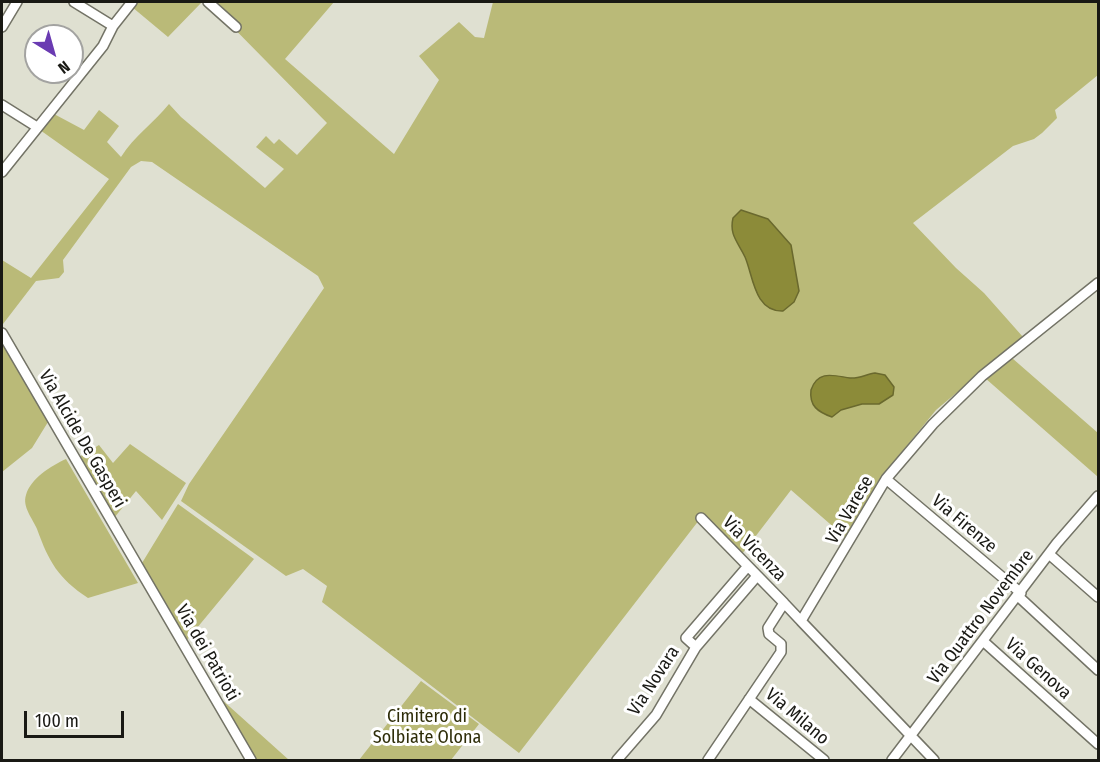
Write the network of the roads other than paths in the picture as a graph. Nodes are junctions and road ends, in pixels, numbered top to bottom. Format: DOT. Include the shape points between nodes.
graph roads {
  1 [pos="17,2"];
  2 [pos="74,2"];
  3 [pos="132,2"];
  4 [pos="208,2"];
  5 [pos="112,26"];
  6 [pos="2,27"];
  7 [pos="236,27"];
  8 [pos="2,105"];
  9 [pos="37,127"];
  10 [pos="2,172"];
  11 [pos="1098,283"];
  12 [pos="2,333"];
  13 [pos="886,479"];
  14 [pos="1098,496"];
  15 [pos="701,518"];
  16 [pos="1049,554"];
  17 [pos="135,561"];
  18 [pos="748,566"];
  19 [pos="757,576"];
  20 [pos="1020,595"];
  21 [pos="1098,597"];
  22 [pos="784,603"];
  23 [pos="801,621"];
  24 [pos="983,641"];
  25 [pos="696,647"];
  26 [pos="1098,670"];
  27 [pos="749,699"];
  28 [pos="912,736"];
  29 [pos="1098,744"];
  30 [pos="251,760"];
  31 [pos="617,760"];
  32 [pos="708,760"];
  33 [pos="824,760"];
  34 [pos="892,760"];
  35 [pos="934,760"];
  1 -- 6 [label="street"];
  2 -- 5 [label="street"];
  3 -- 5 [label="street"];
  4 -- 7 [label="street"];
  5 -- 9 [label="street" via="102,46"];
  8 -- 9 [label="street"];
  9 -- 10 [label="street"];
  11 -- 13 [label="street, Via Varese" via="982,376 933,424"];
  12 -- 17 [label="street, Via Alcide De Gasperi"];
  13 -- 20 [label="street, Via Firenze"];
  13 -- 23 [label="street, Via Varese"];
  14 -- 16 [label="street, Via Quattro Novembre"];
  15 -- 18 [label="street, Via Vicenza"];
  16 -- 20 [label="street, Via Quattro Novembre"];
  16 -- 21 [label="street"];
  17 -- 30 [label="street, Via dei Patrioti"];
  18 -- 19 [label="street, Via Vicenza"];
  18 -- 25 [label="street, Via Novara" via="686,638"];
  19 -- 22 [label="street, Via Vicenza"];
  19 -- 25 [label="street, Via Novara"];
  20 -- 24 [label="street, Via Quattro Novembre"];
  20 -- 26 [label="street, Via Firenze"];
  22 -- 23 [label="street"];
  22 -- 27 [label="street" via="768,628 782,649"];
  23 -- 28 [label="street"];
  24 -- 28 [label="street, Via Quattro Novembre"];
  24 -- 29 [label="street, Via Genova"];
  25 -- 31 [label="street, Via Novara" via="656,715"];
  27 -- 32 [label="street"];
  27 -- 33 [label="street, Via Milano"];
  28 -- 34 [label="street, Via Quattro Novembre"];
  28 -- 35 [label="street" via="916,745"];
}
